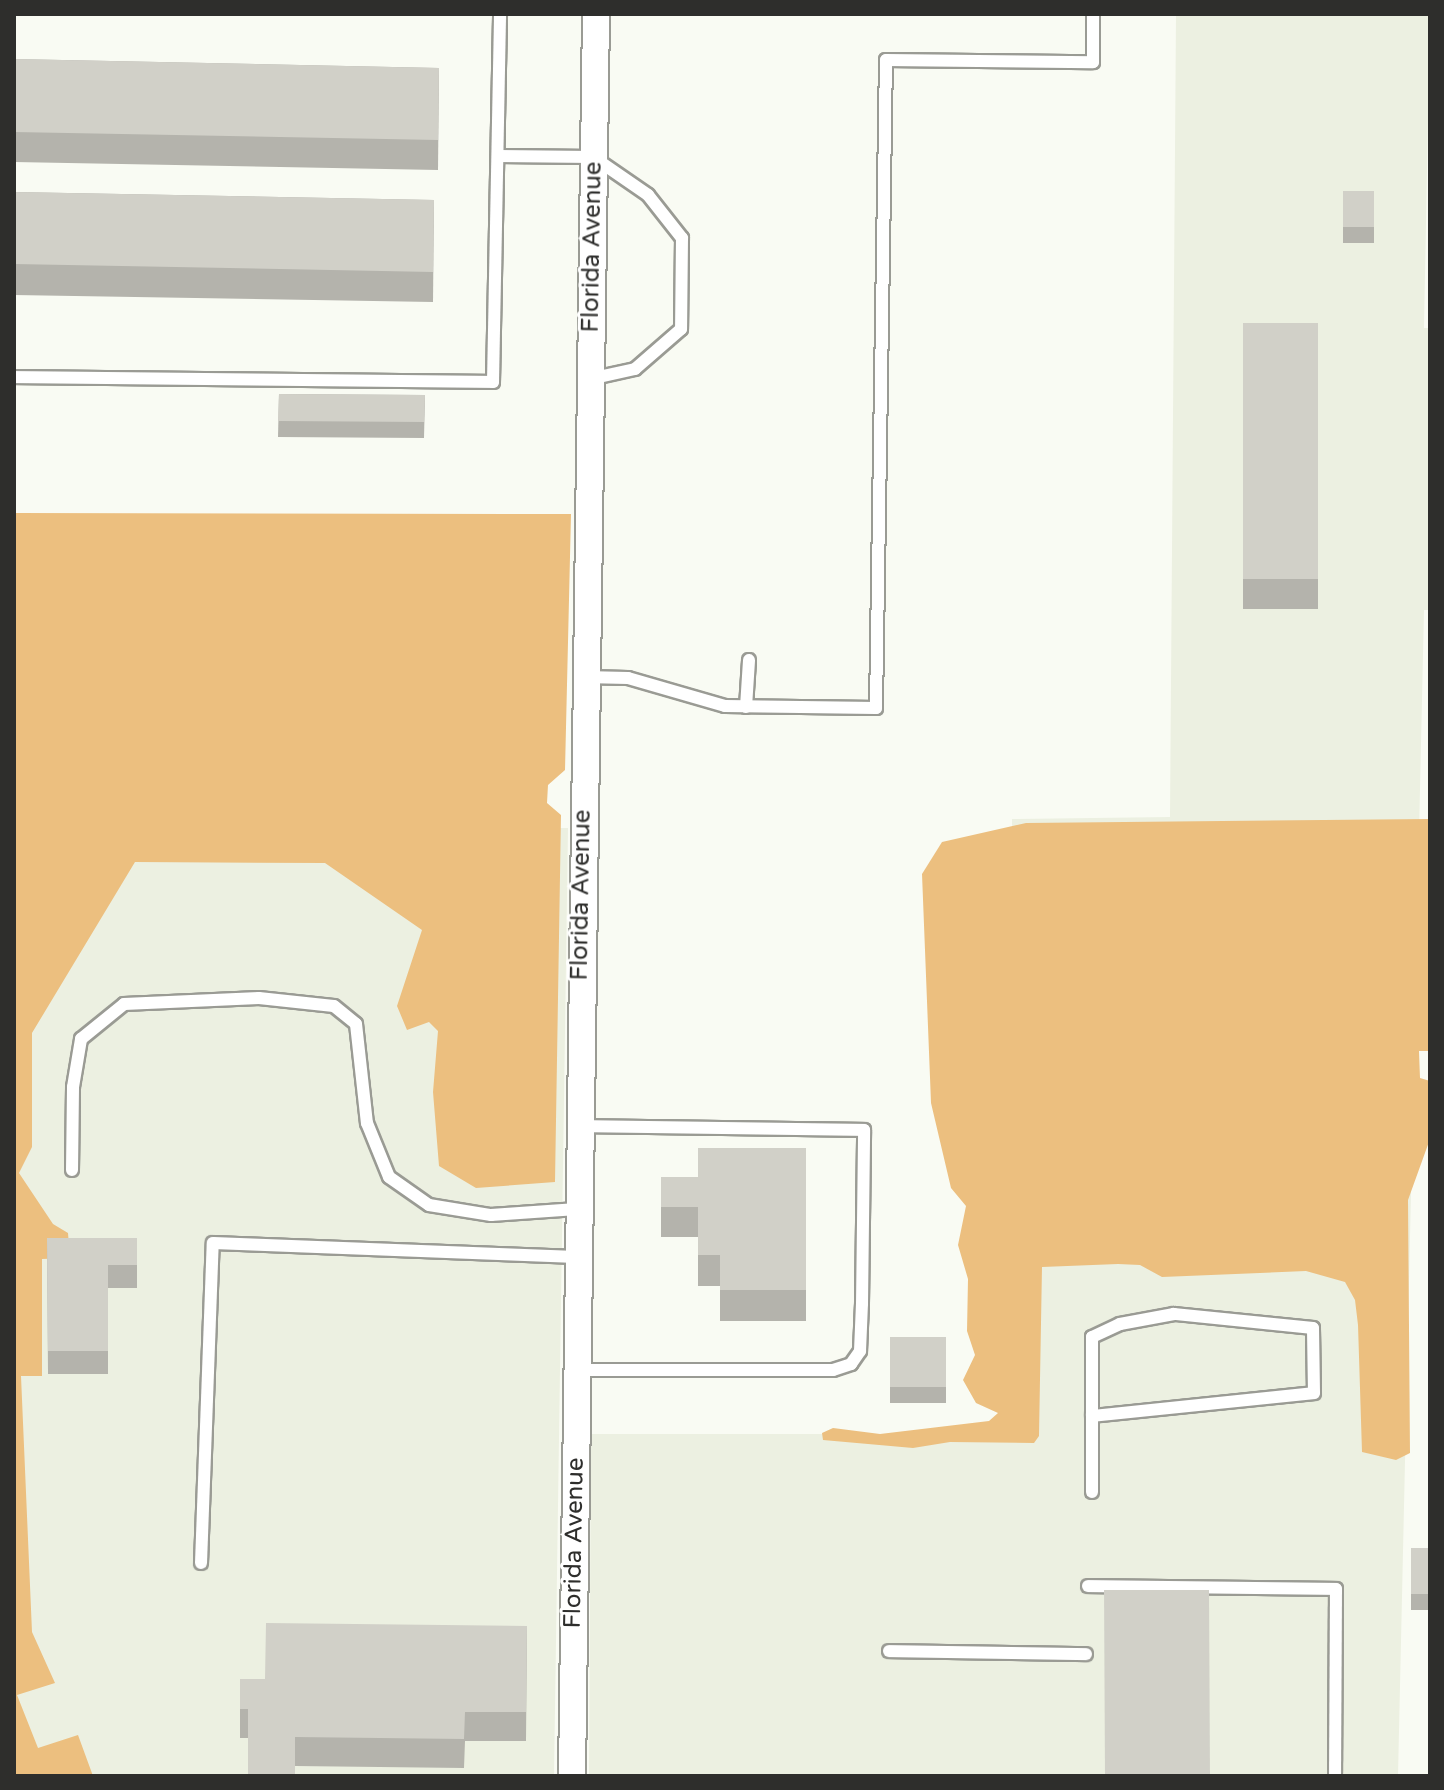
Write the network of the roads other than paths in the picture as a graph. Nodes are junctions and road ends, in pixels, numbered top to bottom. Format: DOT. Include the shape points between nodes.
graph roads {
  1 [pos="500,14"];
  2 [pos="596,14"];
  3 [pos="1093,14"];
  4 [pos="498,156"];
  5 [pos="593,157"];
  6 [pos="14,377"];
  7 [pos="590,379"];
  8 [pos="749,660"];
  9 [pos="584,677"];
  10 [pos="746,707"];
  11 [pos="578,1126"];
  12 [pos="72,1170"];
  13 [pos="577,1209"];
  14 [pos="577,1257"];
  15 [pos="576,1370"];
  16 [pos="1092,1416"];
  17 [pos="1092,1492"];
  18 [pos="201,1563"];
  19 [pos="1088,1586"];
  20 [pos="889,1651"];
  21 [pos="1086,1654"];
  22 [pos="572,1776"];
  23 [pos="1335,1776"];
  1 -- 4 [label="lane"];
  2 -- 5 [label="street, Florida Avenue"];
  3 -- 10 [label="lane" via="1093,62 886,60 876,708"];
  4 -- 5 [label="lane"];
  4 -- 6 [label="lane" via="493,382"];
  5 -- 7 [label="street, Florida Avenue"];
  5 -- 7 [label="lane" via="648,195 682,238 681,329 635,369"];
  7 -- 9 [label="street, Florida Avenue"];
  8 -- 10 [label="lane"];
  9 -- 10 [label="lane" via="628,678 707,703"];
  9 -- 11 [label="street, Florida Avenue"];
  11 -- 13 [label="street, Florida Avenue"];
  11 -- 15 [label="lane" via="864,1130 860,1351 851,1364 833,1370"];
  12 -- 13 [label="lane" via="73,1087 81,1039 124,1004 259,998 334,1006 356,1024 367,1123 389,1177 429,1205 491,1215"];
  13 -- 14 [label="street, Florida Avenue"];
  14 -- 15 [label="street, Florida Avenue"];
  14 -- 18 [label="lane" via="213,1243"];
  15 -- 22 [label="street, Florida Avenue"];
  16 -- 16 [label="lane" via="1092,1337 1120,1324 1174,1314 1313,1328 1314,1393"];
  16 -- 17 [label="lane"];
  19 -- 23 [label="lane" via="1336,1589"];
  20 -- 21 [label="lane"];
}
